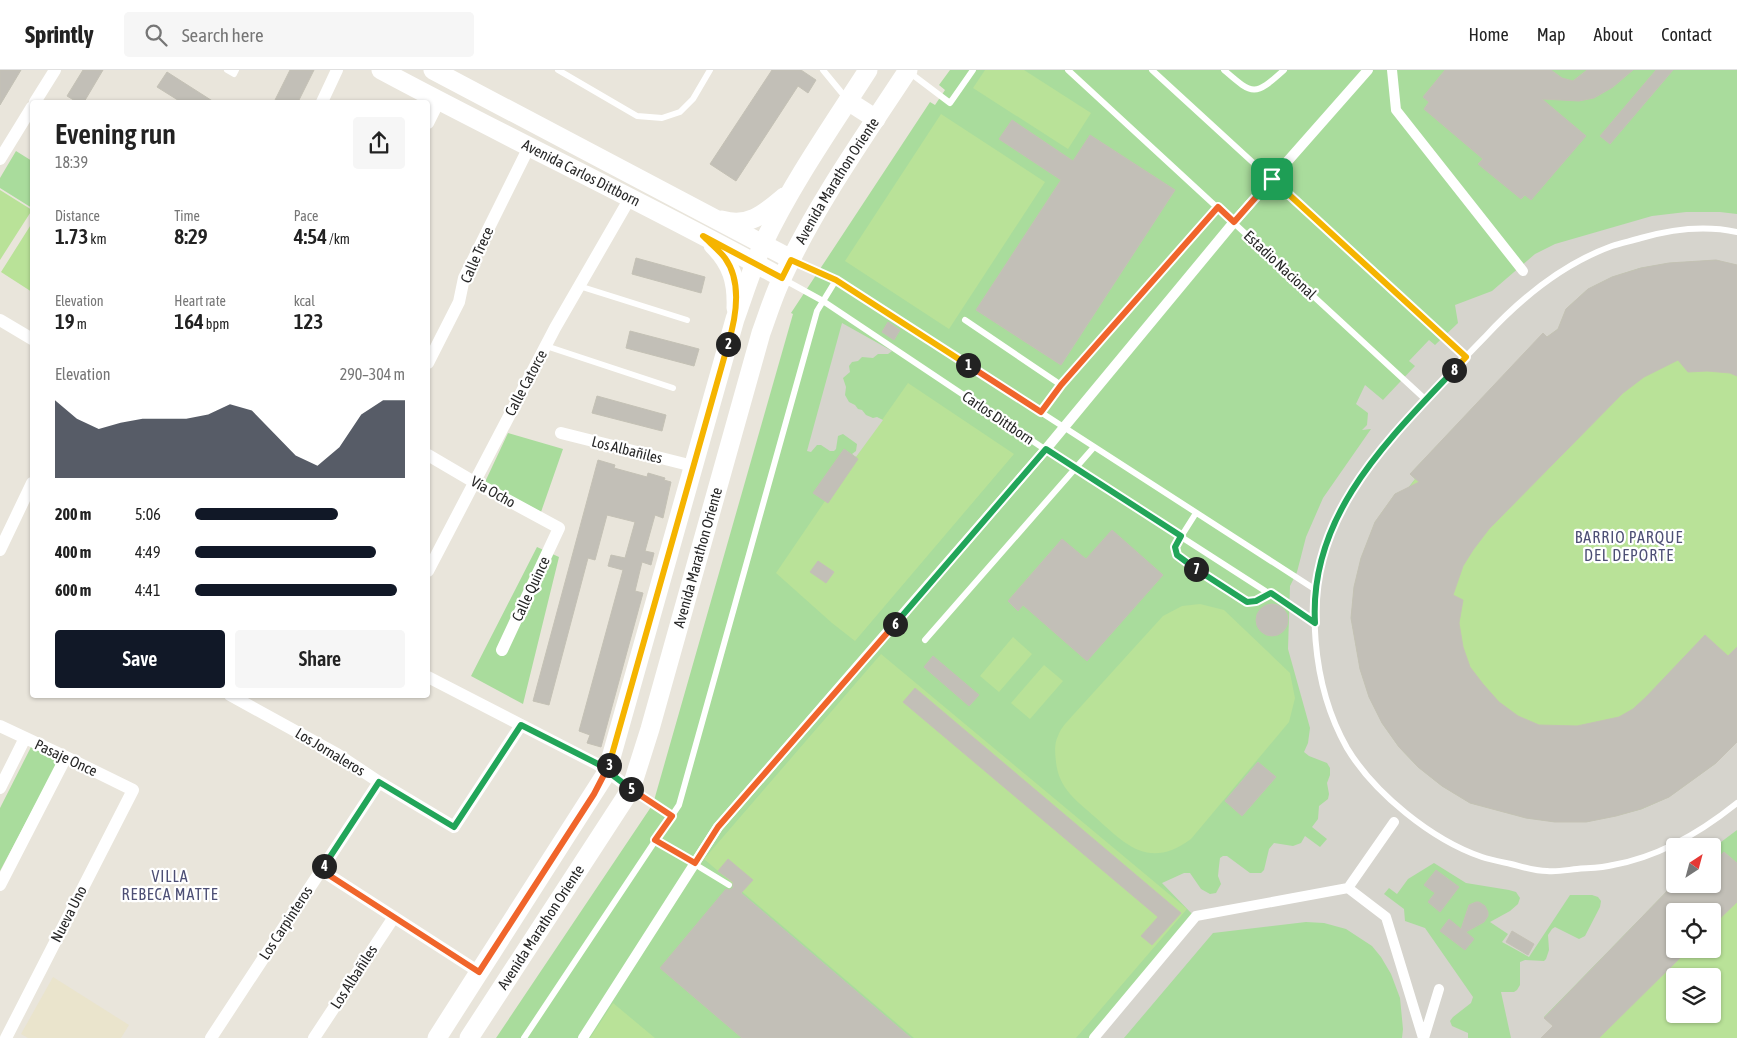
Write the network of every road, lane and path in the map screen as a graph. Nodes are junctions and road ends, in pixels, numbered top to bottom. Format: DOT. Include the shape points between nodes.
graph roads {
  1 [pos="55,70"];
  2 [pos="227,70"];
  3 [pos="236,70"];
  4 [pos="337,70"];
  5 [pos="381,70"];
  6 [pos="433,70"];
  7 [pos="558,70"];
  8 [pos="710,70"];
  9 [pos="823,70"];
  10 [pos="868,70"];
  11 [pos="908,70"];
  12 [pos="973,70"];
  13 [pos="1068,70"];
  14 [pos="1152,70"];
  15 [pos="1224,70"];
  16 [pos="1284,70"];
  17 [pos="1368,70"];
  18 [pos="1392,70"];
  19 [pos="36,100"];
  20 [pos="323,100"];
  21 [pos="439,101"];
  22 [pos="848,101"];
  23 [pos="30,110"];
  24 [pos="876,118"];
  25 [pos="430,119"];
  26 [pos="529,147"];
  27 [pos="0,159"];
  28 [pos="1272,179"];
  29 [pos="792,189"];
  30 [pos="630,198"];
  31 [pos="1218,207"];
  32 [pos="714,218"];
  33 [pos="1234,222"];
  34 [pos="1737,232"];
  35 [pos="703,236"];
  36 [pos="763,244"];
  37 [pos="791,260"];
  38 [pos="755,263"];
  39 [pos="1523,271"];
  40 [pos="782,278"];
  41 [pos="836,280"];
  42 [pos="580,286"];
  43 [pos="823,301"];
  44 [pos="735,319"];
  45 [pos="0,320"];
  46 [pos="688,320"];
  47 [pos="966,320"];
  48 [pos="30,338"];
  49 [pos="546,346"];
  50 [pos="1466,357"];
  51 [pos="430,359"];
  52 [pos="1061,385"];
  53 [pos="673,388"];
  54 [pos="1426,400"];
  55 [pos="1041,412"];
  56 [pos="1064,427"];
  57 [pos="561,433"];
  58 [pos="1094,447"];
  59 [pos="1046,449"];
  60 [pos="430,456"];
  61 [pos="693,466"];
  62 [pos="1075,468"];
  63 [pos="474,482"];
  64 [pos="30,486"];
  65 [pos="1196,513"];
  66 [pos="559,528"];
  67 [pos="3,536"];
  68 [pos="1181,536"];
  69 [pos="0,550"];
  70 [pos="430,567"];
  71 [pos="1316,590"];
  72 [pos="1271,593"];
  73 [pos="658,596"];
  74 [pos="685,602"];
  75 [pos="1315,623"];
  76 [pos="925,640"];
  77 [pos="502,650"];
  78 [pos="430,678"];
  79 [pos="235,698"];
  80 [pos="521,725"];
  81 [pos="0,726"];
  82 [pos="25,738"];
  83 [pos="66,757"];
  84 [pos="607,772"];
  85 [pos="379,782"];
  86 [pos="0,788"];
  87 [pos="631,789"];
  88 [pos="132,790"];
  89 [pos="1737,803"];
  90 [pos="672,816"];
  91 [pos="1394,822"];
  92 [pos="655,840"];
  93 [pos="695,863"];
  94 [pos="321,870"];
  95 [pos="0,885"];
  96 [pos="729,885"];
  97 [pos="1348,888"];
  98 [pos="394,917"];
  99 [pos="479,972"];
  100 [pos="1439,989"];
  101 [pos="5,1032"];
  102 [pos="210,1038"];
  103 [pos="314,1038"];
  104 [pos="437,1038"];
  105 [pos="469,1038"];
  106 [pos="524,1038"];
  107 [pos="583,1038"];
  108 [pos="1094,1038"];
  109 [pos="1424,1038"];
  1 -- 19 [label="street"];
  2 -- 3 [label="lane" via="234,74"];
  4 -- 20 [label="street"];
  5 -- 21 [label="main road, Avenida Carlos Dittborn"];
  6 -- 32 [label="main road, Avenida Carlos Dittborn"];
  7 -- 8 [label="lane" via="637,116 662,118 680,112 693,99"];
  9 -- 22 [label="lane"];
  10 -- 22 [label="main road, Avenida Marathon Oriente"];
  11 -- 12 [label="lane" via="950,103"];
  11 -- 24 [label="main road, Avenida Marathon Oriente"];
  13 -- 31 [label="lane, Estadio Nacional"];
  14 -- 28 [label="lane"];
  15 -- 16 [label="lane" via="1250,90 1271,82"];
  17 -- 28 [label="street"];
  18 -- 39 [label="street" via="1396,110"];
  21 -- 25 [label="street"];
  21 -- 26 [label="main road, Avenida Carlos Dittborn"];
  22 -- 24 [label="main road"];
  22 -- 29 [label="main road, Avenida Marathon Oriente"];
  23 -- 27 [label="street"];
  24 -- 37 [label="main road, Avenida Marathon Oriente" via="826,196"];
  26 -- 30 [label="main road, Avenida Carlos Dittborn"];
  26 -- 51 [label="street, Calle Trece" via="464,278 459,302"];
  28 -- 33 [label="street"];
  28 -- 50 [label="lane"];
  29 -- 32 [label="main road" via="758,218 739,223"];
  29 -- 36 [label="main road, Avenida Marathon Oriente"];
  30 -- 35 [label="main road, Avenida Carlos Dittborn"];
  30 -- 42 [label="street, Calle Catorce"];
  31 -- 33 [label="lane, Estadio Nacional"];
  31 -- 52 [label="lane"];
  32 -- 36 [label="main road, Avenida Carlos Dittborn"];
  33 -- 54 [label="lane, Estadio Nacional"];
  33 -- 56 [label="street"];
  34 -- 50 [label="lane" via="1683,229 1611,246 1559,272 1532,292"];
  35 -- 38 [label="main road, Avenida Carlos Dittborn"];
  35 -- 44 [label="main road" via="726,258 732,272"];
  36 -- 37 [label="main road, Avenida Carlos Dittborn"];
  36 -- 38 [label="main road, Avenida Marathon Oriente"];
  37 -- 40 [label="main road, Avenida Marathon Oriente"];
  37 -- 41 [label="lane, Carlos Dittborn"];
  38 -- 40 [label="main road, Avenida Carlos Dittborn"];
  38 -- 44 [label="main road, Avenida Marathon Oriente"];
  40 -- 43 [label="lane, Carlos Dittborn"];
  40 -- 74 [label="main road, Avenida Marathon Oriente" via="761,333"];
  41 -- 43 [label="lane"];
  41 -- 55 [label="lane, Carlos Dittborn"];
  42 -- 46 [label="lane"];
  42 -- 49 [label="street, Calle Catorce"];
  43 -- 59 [label="lane, Carlos Dittborn"];
  43 -- 90 [label="lane" via="814,320 679,805"];
  44 -- 61 [label="main road, Avenida Marathon Oriente"];
  45 -- 48 [label="street"];
  47 -- 52 [label="lane"];
  49 -- 53 [label="lane"];
  49 -- 63 [label="street, Calle Catorce"];
  50 -- 54 [label="lane"];
  52 -- 55 [label="lane"];
  54 -- 71 [label="lane" via="1394,435 1348,495 1330,531"];
  55 -- 56 [label="lane, Carlos Dittborn"];
  56 -- 58 [label="lane, Carlos Dittborn"];
  56 -- 59 [label="street"];
  57 -- 61 [label="street, Los Albañiles"];
  58 -- 62 [label="lane"];
  58 -- 65 [label="lane, Carlos Dittborn"];
  59 -- 62 [label="lane, Carlos Dittborn"];
  59 -- 93 [label="street" via="718,827"];
  60 -- 63 [label="street, Vía Ocho"];
  61 -- 73 [label="main road, Avenida Marathon Oriente"];
  62 -- 68 [label="lane, Carlos Dittborn"];
  62 -- 76 [label="lane"];
  63 -- 66 [label="street, Vía Ocho"];
  63 -- 70 [label="street, Calle Catorce"];
  64 -- 67 [label="street"];
  65 -- 68 [label="lane"];
  65 -- 71 [label="lane, Carlos Dittborn"];
  66 -- 77 [label="street, Calle Quince"];
  67 -- 69 [label="street"];
  68 -- 72 [label="lane, Carlos Dittborn"];
  68 -- 72 [label="lane" via="1175,547 1177,555 1244,601 1253,602"];
  71 -- 75 [label="lane"];
  72 -- 75 [label="lane, Carlos Dittborn"];
  73 -- 74 [label="main road"];
  73 -- 84 [label="main road, Avenida Marathon Oriente"];
  74 -- 87 [label="main road, Avenida Marathon Oriente"];
  75 -- 89 [label="lane" via="1323,686 1333,717 1348,748 1366,774 1391,800 1424,826 1481,856 1548,872 1614,865 1650,855 1684,840"];
  78 -- 80 [label="street"];
  79 -- 85 [label="street, Los Jornaleros" via="338,754"];
  80 -- 84 [label="street" via="598,764"];
  80 -- 85 [label="street, Los Jornaleros" via="454,827"];
  81 -- 82 [label="street, Pasaje Once"];
  82 -- 83 [label="street, Pasaje Once"];
  82 -- 86 [label="street"];
  83 -- 88 [label="street, Pasaje Once"];
  83 -- 95 [label="street"];
  84 -- 87 [label="street"];
  84 -- 99 [label="main road, Avenida Marathon Oriente"];
  85 -- 94 [label="street, Los Carpinteros"];
  87 -- 90 [label="lane"];
  87 -- 105 [label="main road, Avenida Marathon Oriente"];
  88 -- 101 [label="street, Nueva Uno"];
  90 -- 92 [label="lane"];
  91 -- 97 [label="street"];
  92 -- 93 [label="lane"];
  92 -- 106 [label="lane"];
  93 -- 96 [label="lane"];
  93 -- 107 [label="street"];
  94 -- 98 [label="street"];
  94 -- 102 [label="street, Los Carpinteros"];
  97 -- 108 [label="street" via="1196,916"];
  97 -- 109 [label="street" via="1386,918"];
  98 -- 99 [label="street"];
  98 -- 103 [label="street, Los Albañiles"];
  99 -- 104 [label="main road, Avenida Marathon Oriente"];
  100 -- 109 [label="street"];
}
